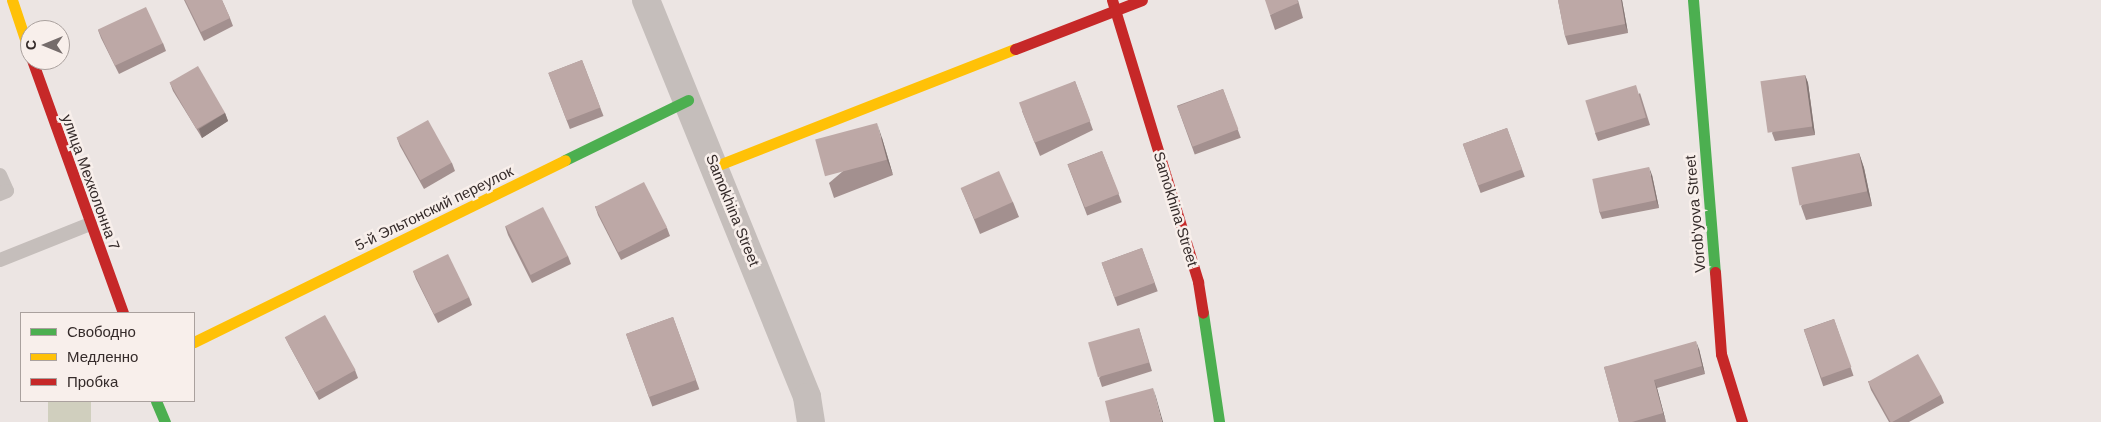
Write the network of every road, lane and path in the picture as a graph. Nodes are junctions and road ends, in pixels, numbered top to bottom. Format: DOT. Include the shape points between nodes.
graph roads {
  1 [pos="12,0"];
  2 [pos="646,0"];
  3 [pos="1142,0"];
  4 [pos="1692,0"];
  5 [pos="1114,5"];
  6 [pos="20,24"];
  7 [pos="36,70"];
  8 [pos="688,100"];
  9 [pos="716,166"];
  10 [pos="0,175"];
  11 [pos="0,194"];
  12 [pos="90,224"];
  13 [pos="0,260"];
  14 [pos="123,312"];
  15 [pos="195,342"];
  16 [pos="156,402"];
  17 [pos="165,422"];
  18 [pos="811,422"];
  19 [pos="1219,422"];
  20 [pos="1742,422"];
  1 -- 6 [label="street"];
  2 -- 8 [label="street, Samokhina Street"];
  3 -- 5 [label="street"];
  4 -- 20 [label="street, Vorob'yova Street" via="1721,354"];
  5 -- 9 [label="street"];
  5 -- 19 [label="street, Samokhina Street" via="1198,282"];
  7 -- 12 [label="street, улица Мехколонна 7"];
  8 -- 9 [label="street, Samokhina Street"];
  8 -- 15 [label="street, 5-й Эльтонский переулок"];
  9 -- 18 [label="street, Samokhina Street" via="807,396"];
  10 -- 11 [label="lane" via="7,191"];
  12 -- 13 [label="lane"];
  12 -- 14 [label="street, улица Мехколонна 7"];
  16 -- 17 [label="street"];
}
